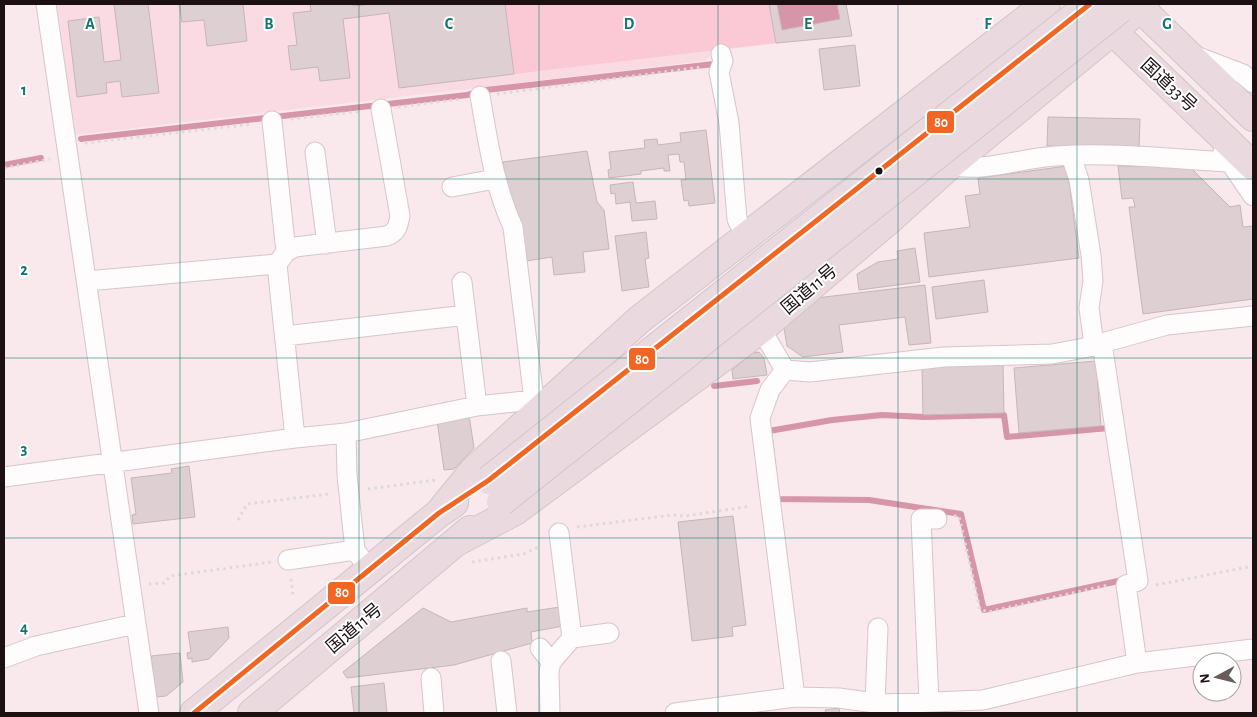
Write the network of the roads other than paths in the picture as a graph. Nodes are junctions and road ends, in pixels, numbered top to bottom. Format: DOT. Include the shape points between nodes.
graph roads {
  1 [pos="46,4"];
  2 [pos="1046,4"];
  3 [pos="1086,4"];
  4 [pos="1090,4"];
  5 [pos="1137,5"];
  6 [pos="1112,32"];
  7 [pos="1190,53"];
  8 [pos="721,54"];
  9 [pos="1250,75"];
  10 [pos="480,96"];
  11 [pos="381,109"];
  12 [pos="1253,117"];
  13 [pos="272,121"];
  14 [pos="315,152"];
  15 [pos="1071,156"];
  16 [pos="1241,164"];
  17 [pos="950,165"];
  18 [pos="495,179"];
  19 [pos="452,187"];
  20 [pos="1253,196"];
  21 [pos="746,238"];
  22 [pos="327,244"];
  23 [pos="281,258"];
  24 [pos="87,281"];
  25 [pos="462,282"];
  26 [pos="466,315"];
  27 [pos="1253,316"];
  28 [pos="761,329"];
  29 [pos="285,336"];
  30 [pos="1098,344"];
  31 [pos="785,370"];
  32 [pos="537,405"];
  33 [pos="477,406"];
  34 [pos="346,433"];
  35 [pos="295,438"];
  36 [pos="113,462"];
  37 [pos="4,477"];
  38 [pos="495,491"];
  39 [pos="439,513"];
  40 [pos="937,519"];
  41 [pos="559,533"];
  42 [pos="464,552"];
  43 [pos="288,560"];
  44 [pos="362,560"];
  45 [pos="135,624"];
  46 [pos="878,628"];
  47 [pos="609,633"];
  48 [pos="572,638"];
  49 [pos="1253,649"];
  50 [pos="4,658"];
  51 [pos="501,661"];
  52 [pos="1137,663"];
  53 [pos="431,678"];
  54 [pos="929,702"];
  55 [pos="801,703"];
  56 [pos="875,703"];
  57 [pos="984,706"];
  58 [pos="149,713"];
  59 [pos="194,713"];
  60 [pos="252,713"];
  61 [pos="434,713"];
  62 [pos="507,713"];
  63 [pos="550,713"];
  64 [pos="675,713"];
  1 -- 24 [label="street"];
  2 -- 21 [label="highway, 国道11号"];
  3 -- 6 [label="highway, 国道33号"];
  4 -- 38 [label="highway, 国道11号, bridge"];
  5 -- 6 [label="highway, 国道11号"];
  5 -- 7 [label="highway, 国道33号"];
  5 -- 38 [label="highway, 国道11号, bridge"];
  6 -- 16 [label="highway, 国道33号" via="1203,117"];
  6 -- 17 [label="highway, 国道11号"];
  7 -- 9 [label="street"];
  7 -- 12 [label="highway, 国道33号"];
  8 -- 21 [label="street" via="723,61 719,72 729,123 737,219"];
  10 -- 18 [label="street"];
  11 -- 22 [label="street" via="400,216 398,226 393,234 387,236"];
  13 -- 23 [label="street"];
  14 -- 22 [label="street"];
  15 -- 16 [label="street"];
  15 -- 17 [label="street" via="968,169"];
  15 -- 30 [label="street" via="1079,180 1091,255 1093,281 1088,308"];
  16 -- 20 [label="street"];
  17 -- 28 [label="highway, 国道11号"];
  18 -- 19 [label="street"];
  18 -- 32 [label="street" via="513,228"];
  21 -- 32 [label="highway, 国道11号" via="640,319"];
  22 -- 23 [label="street" via="295,247"];
  23 -- 24 [label="street"];
  23 -- 29 [label="street"];
  24 -- 36 [label="street"];
  25 -- 26 [label="street"];
  26 -- 29 [label="street"];
  26 -- 33 [label="street"];
  27 -- 30 [label="street" via="1167,325"];
  28 -- 31 [label="street"];
  28 -- 42 [label="highway, 国道11号"];
  29 -- 35 [label="street"];
  30 -- 31 [label="street" via="1035,356 944,357 810,372"];
  30 -- 52 [label="street" via="1132,583"];
  31 -- 55 [label="street" via="770,390 760,418"];
  32 -- 33 [label="street"];
  32 -- 39 [label="highway, 国道11号" via="474,470"];
  33 -- 34 [label="street"];
  34 -- 35 [label="street"];
  34 -- 44 [label="street" via="347,475"];
  35 -- 36 [label="street"];
  36 -- 37 [label="street"];
  36 -- 45 [label="street"];
  38 -- 39 [label="highway, 国道11号"];
  38 -- 42 [label="highway, 国道11号"];
  39 -- 44 [label="highway, 国道11号"];
  40 -- 54 [label="street" via="921,519"];
  41 -- 48 [label="street"];
  42 -- 60 [label="highway, 国道11号"];
  43 -- 44 [label="street"];
  44 -- 59 [label="highway, 国道11号"];
  45 -- 50 [label="street" via="36,646"];
  45 -- 58 [label="street"];
  46 -- 56 [label="street"];
  47 -- 48 [label="street"];
  48 -- 63 [label="street" via="546,655"];
  49 -- 52 [label="street"];
  51 -- 62 [label="street"];
  52 -- 57 [label="street"];
  53 -- 61 [label="street"];
  54 -- 56 [label="street"];
  54 -- 57 [label="street"];
  55 -- 56 [label="street" via="839,698"];
  55 -- 64 [label="street"];
}
